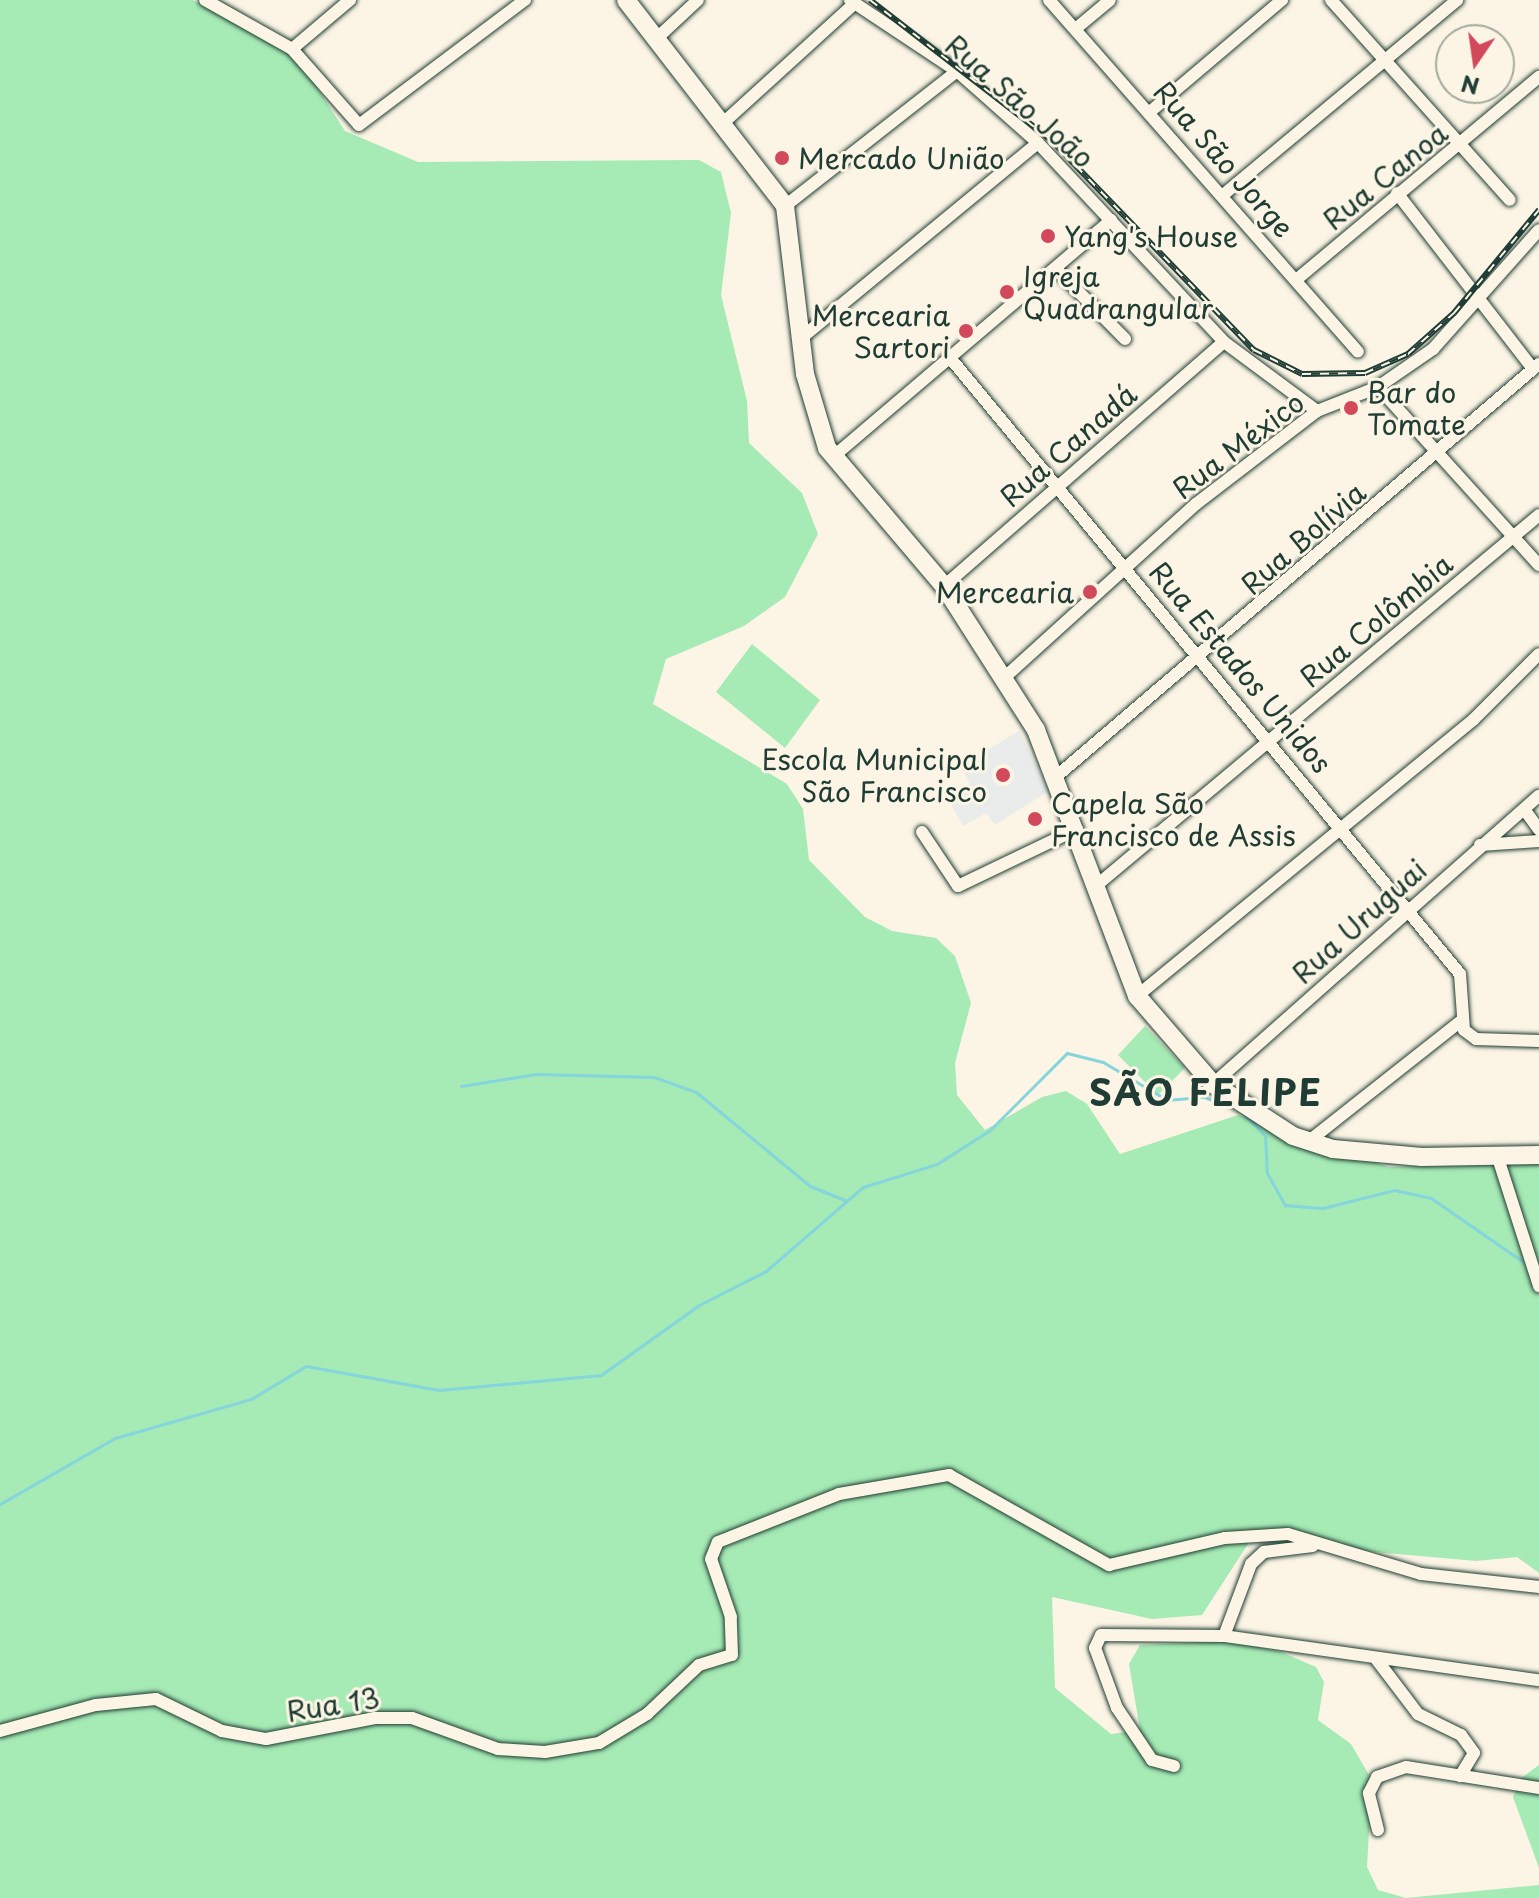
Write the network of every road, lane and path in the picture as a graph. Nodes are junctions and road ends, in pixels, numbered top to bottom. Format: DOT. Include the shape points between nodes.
graph roads {
  1 [pos="205,0"];
  2 [pos="350,0"];
  3 [pos="525,0"];
  4 [pos="626,0"];
  5 [pos="698,0"];
  6 [pos="1049,0"];
  7 [pos="1110,0"];
  8 [pos="1282,0"];
  9 [pos="1331,0"];
  10 [pos="1457,0"];
  11 [pos="852,2"];
  12 [pos="1079,26"];
  13 [pos="656,39"];
  14 [pos="292,49"];
  15 [pos="1382,62"];
  16 [pos="957,71"];
  17 [pos="1539,77"];
  18 [pos="1151,111"];
  19 [pos="722,124"];
  20 [pos="1038,143"];
  21 [pos="1460,147"];
  22 [pos="1397,193"];
  23 [pos="1223,195"];
  24 [pos="1510,200"];
  25 [pos="785,206"];
  26 [pos="1111,220"];
  27 [pos="1537,237"];
  28 [pos="1057,270"];
  29 [pos="1296,280"];
  30 [pos="1482,300"];
  31 [pos="800,339"];
  32 [pos="1125,339"];
  33 [pos="1224,342"];
  34 [pos="1358,352"];
  35 [pos="951,359"];
  36 [pos="1536,366"];
  37 [pos="1378,387"];
  38 [pos="1317,411"];
  39 [pos="1439,452"];
  40 [pos="834,456"];
  41 [pos="1056,488"];
  42 [pos="1539,515"];
  43 [pos="1514,535"];
  44 [pos="1539,565"];
  45 [pos="1127,569"];
  46 [pos="944,586"];
  47 [pos="1539,654"];
  48 [pos="1201,658"];
  49 [pos="1005,677"];
  50 [pos="1270,740"];
  51 [pos="1058,775"];
  52 [pos="1539,796"];
  53 [pos="1524,809"];
  54 [pos="1342,824"];
  55 [pos="1077,829"];
  56 [pos="1539,830"];
  57 [pos="922,832"];
  58 [pos="1539,841"];
  59 [pos="1480,845"];
  60 [pos="1097,885"];
  61 [pos="1405,912"];
  62 [pos="1137,996"];
  63 [pos="1462,1020"];
  64 [pos="1539,1041"];
  65 [pos="1213,1084"];
  66 [pos="1309,1141"];
  67 [pos="1497,1155"];
  68 [pos="1539,1155"];
  69 [pos="1539,1286"];
  70 [pos="1325,1546"];
  71 [pos="1539,1587"];
  72 [pos="1224,1636"];
  73 [pos="1377,1660"];
  74 [pos="1539,1680"];
  75 [pos="0,1731"];
  76 [pos="1174,1766"];
  77 [pos="1460,1776"];
  78 [pos="1539,1788"];
  79 [pos="1378,1830"];
  1 -- 14 [label="street"];
  2 -- 14 [label="street"];
  3 -- 14 [label="street" via="359,125"];
  4 -- 13 [label="street"];
  5 -- 13 [label="street"];
  6 -- 12 [label="street, Rua São Jorge"];
  7 -- 12 [label="street"];
  8 -- 18 [label="street"];
  9 -- 15 [label="street"];
  10 -- 15 [label="street"];
  11 -- 16 [label="street, Rua São João"];
  11 -- 19 [label="street"];
  12 -- 18 [label="street, Rua São Jorge"];
  13 -- 19 [label="street"];
  15 -- 21 [label="street"];
  15 -- 23 [label="street"];
  16 -- 20 [label="street, Rua São João"];
  16 -- 25 [label="street"];
  17 -- 21 [label="street, Rua Canoa"];
  18 -- 23 [label="street, Rua São Jorge"];
  19 -- 25 [label="street"];
  20 -- 26 [label="street, Rua São João"];
  20 -- 31 [label="street"];
  21 -- 22 [label="street, Rua Canoa"];
  21 -- 24 [label="street"];
  22 -- 29 [label="street, Rua Canoa"];
  22 -- 30 [label="street"];
  23 -- 29 [label="street, Rua São Jorge"];
  25 -- 31 [label="street"];
  26 -- 28 [label="street"];
  26 -- 33 [label="street, Rua São João"];
  27 -- 30 [label="street, Rua México"];
  28 -- 32 [label="street"];
  28 -- 35 [label="street"];
  29 -- 34 [label="street, Rua São Jorge"];
  30 -- 36 [label="street"];
  30 -- 37 [label="street, Rua México" via="1433,349"];
  31 -- 40 [label="street" via="812,402"];
  33 -- 38 [label="street, Rua São João"];
  33 -- 41 [label="street, Rua Canadá"];
  35 -- 40 [label="street"];
  35 -- 41 [label="street, Rua Estados Unidos"];
  36 -- 39 [label="street, Rua Bolívia"];
  37 -- 38 [label="street, Rua México"];
  37 -- 39 [label="street"];
  38 -- 45 [label="street, Rua México" via="1196,504"];
  39 -- 43 [label="street"];
  39 -- 48 [label="street, Rua Bolívia"];
  40 -- 46 [label="street"];
  41 -- 45 [label="street, Rua Estados Unidos"];
  41 -- 46 [label="street, Rua Canadá"];
  42 -- 43 [label="street, Rua Colômbia"];
  43 -- 44 [label="street"];
  43 -- 50 [label="street, Rua Colômbia"];
  45 -- 48 [label="street, Rua Estados Unidos"];
  45 -- 49 [label="street, Rua México"];
  46 -- 49 [label="street"];
  47 -- 54 [label="street" via="1473,720"];
  48 -- 50 [label="street, Rua Estados Unidos"];
  48 -- 51 [label="street, Rua Bolívia"];
  49 -- 51 [label="street"];
  50 -- 54 [label="street, Rua Estados Unidos"];
  50 -- 60 [label="street, Rua Colômbia"];
  51 -- 55 [label="street"];
  52 -- 53 [label="street, Rua Uruguai"];
  53 -- 56 [label="street"];
  53 -- 59 [label="street, Rua Uruguai"];
  54 -- 61 [label="street, Rua Estados Unidos"];
  54 -- 62 [label="street"];
  55 -- 57 [label="street" via="958,886"];
  55 -- 60 [label="street"];
  58 -- 59 [label="street"];
  59 -- 61 [label="street, Rua Uruguai"];
  60 -- 62 [label="street" via="1121,968"];
  61 -- 63 [label="street, Rua Estados Unidos" via="1460,974"];
  61 -- 65 [label="street, Rua Uruguai"];
  62 -- 65 [label="street"];
  63 -- 64 [label="street" via="1476,1039"];
  63 -- 66 [label="street"];
  65 -- 66 [label="street"];
  66 -- 67 [label="street" via="1422,1157"];
  67 -- 68 [label="street"];
  67 -- 69 [label="street"];
  70 -- 71 [label="street" via="1472,1584"];
  70 -- 72 [label="street" via="1264,1552 1251,1564"];
  70 -- 75 [label="street, Rua 13" via="1288,1534 1225,1538 1109,1565 963,1482 935,1477 839,1494 718,1542 711,1559 736,1641 732,1655 699,1665 627,1728 599,1743 545,1752 498,1749 412,1718 375,1718 266,1739 222,1731 156,1699 96,1705"];
  72 -- 73 [label="street"];
  72 -- 76 [label="street" via="1139,1631 1101,1635 1095,1648 1139,1744 1152,1760"];
  73 -- 74 [label="street"];
  73 -- 77 [label="street" via="1418,1714 1461,1735 1474,1753"];
  77 -- 78 [label="street"];
  77 -- 79 [label="street" via="1406,1767 1377,1777 1369,1793"];
}
